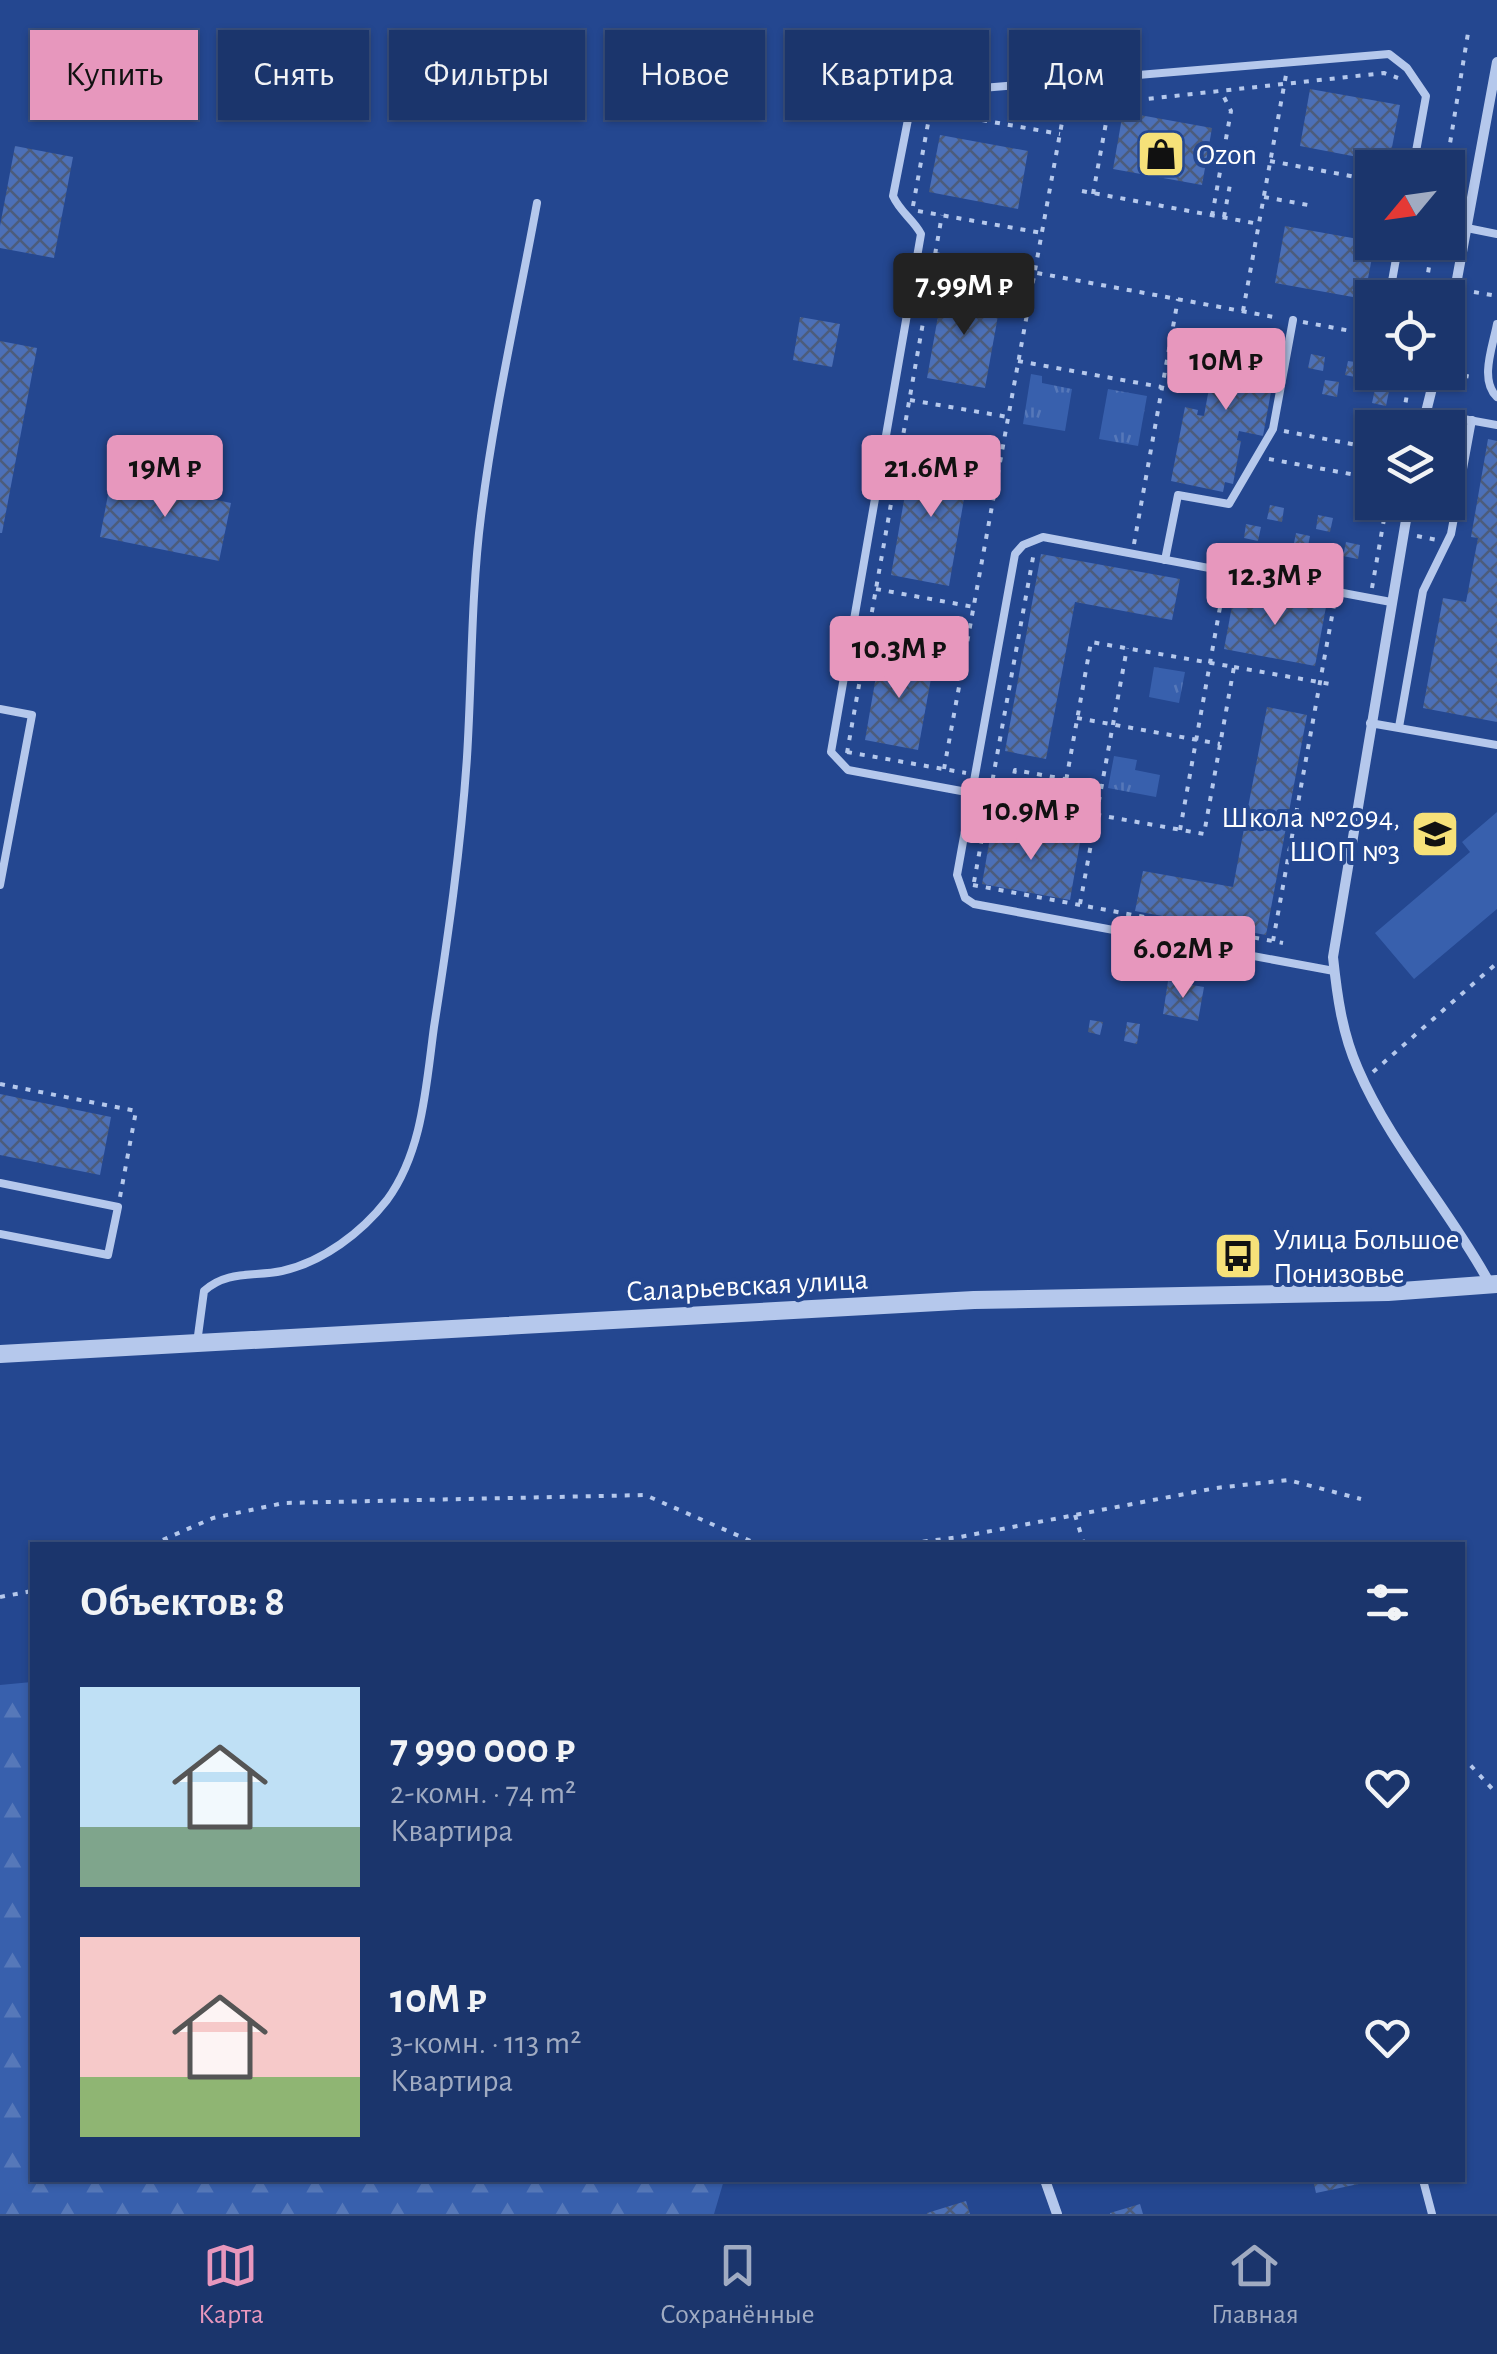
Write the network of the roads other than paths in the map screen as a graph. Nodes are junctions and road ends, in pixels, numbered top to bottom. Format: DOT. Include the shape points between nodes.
graph roads {
  1 [pos="1497,62"];
  2 [pos="1416,150"];
  3 [pos="537,204"];
  4 [pos="1467,228"];
  5 [pos="1497,234"];
  6 [pos="1457,280"];
  7 [pos="1293,320"];
  8 [pos="1497,324"];
  9 [pos="1497,397"];
  10 [pos="1465,419"];
  11 [pos="1472,420"];
  12 [pos="1497,424"];
  13 [pos="1406,520"];
  14 [pos="1165,560"];
  15 [pos="1391,602"];
  16 [pos="0,710"];
  17 [pos="1370,723"];
  18 [pos="1399,727"];
  19 [pos="1497,744"];
  20 [pos="972,792"];
  21 [pos="0,885"];
  22 [pos="1334,971"];
  23 [pos="0,1183"];
  24 [pos="0,1234"];
  25 [pos="1494,1284"];
  26 [pos="197,1343"];
  27 [pos="0,1354"];
  28 [pos="1046,2182"];
  29 [pos="1424,2182"];
  30 [pos="1057,2214"];
  31 [pos="1432,2214"];
  1 -- 4 [label="street"];
  2 -- 20 [label="lane" via="1426,96 1389,54 912,99 893,196 921,234 831,752 844,768"];
  3 -- 26 [label="lane" via="480,517 467,762 420,1123 387,1200 356,1231 300,1265 217,1280 204,1290"];
  4 -- 5 [label="lane"];
  4 -- 6 [label="street"];
  7 -- 14 [label="lane" via="1273,430 1228,504 1178,495"];
  8 -- 9 [label="lane" via="1488,381"];
  10 -- 11 [label="lane"];
  11 -- 12 [label="lane"];
  11 -- 18 [label="lane" via="1447,542 1423,591"];
  13 -- 15 [label="street"];
  14 -- 15 [label="lane"];
  14 -- 20 [label="lane" via="1036,538 1022,545"];
  15 -- 17 [label="street"];
  16 -- 21 [label="lane" via="32,715"];
  17 -- 18 [label="lane"];
  17 -- 22 [label="street"];
  18 -- 19 [label="lane"];
  20 -- 22 [label="lane" via="958,882 974,904"];
  22 -- 25 [label="street" via="1346,1036 1371,1096"];
  23 -- 24 [label="lane" via="118,1206 108,1255"];
  25 -- 26 [label="street, Саларьевская улица" via="974,1300"];
  26 -- 27 [label="street, Саларьевская улица"];
  28 -- 30 [label="street"];
  29 -- 31 [label="lane"];
}
